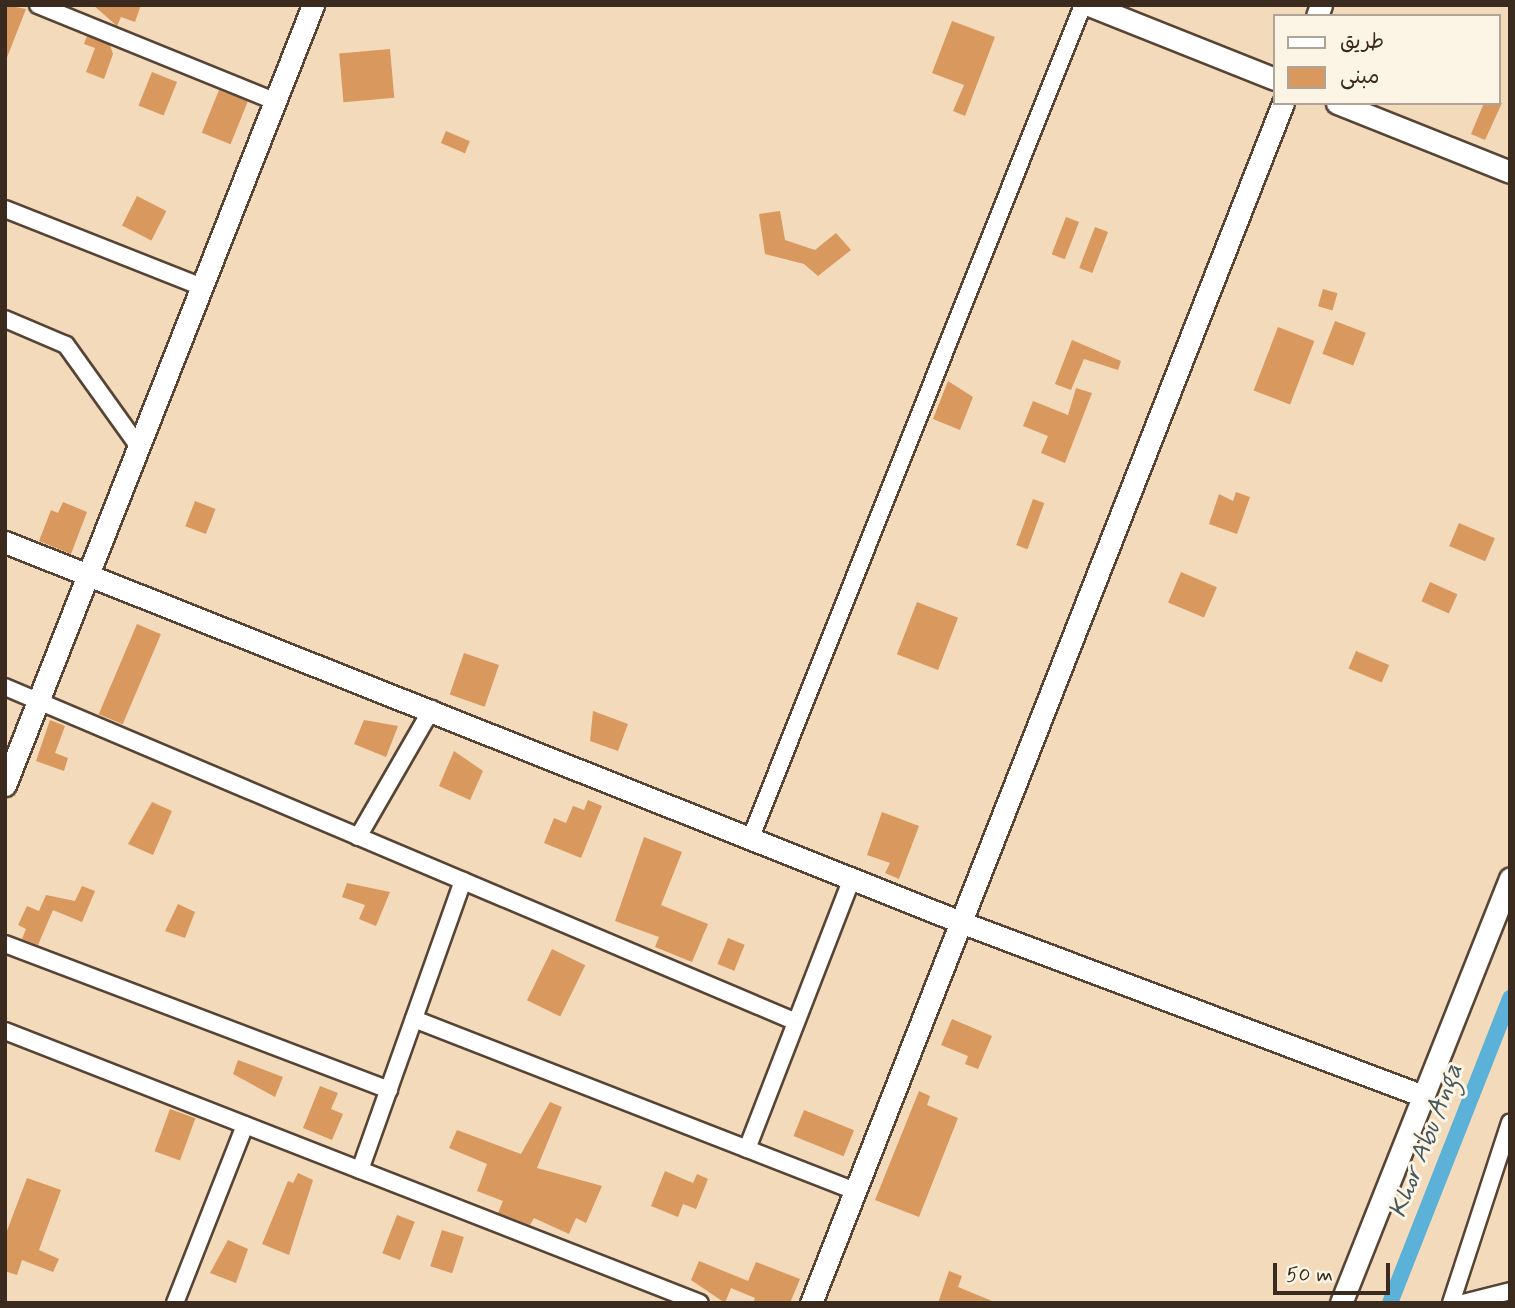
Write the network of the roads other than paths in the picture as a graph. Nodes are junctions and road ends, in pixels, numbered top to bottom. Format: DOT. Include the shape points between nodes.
graph roads {
  1 [pos="38,5"];
  2 [pos="313,5"];
  3 [pos="1086,5"];
  4 [pos="1274,79"];
  5 [pos="275,101"];
  6 [pos="1282,105"];
  7 [pos="1342,105"];
  8 [pos="1510,172"];
  9 [pos="5,209"];
  10 [pos="202,287"];
  11 [pos="5,319"];
  12 [pos="139,447"];
  13 [pos="5,542"];
  14 [pos="88,575"];
  15 [pos="5,687"];
  16 [pos="39,700"];
  17 [pos="432,709"];
  18 [pos="5,785"];
  19 [pos="358,837"];
  20 [pos="751,837"];
  21 [pos="852,878"];
  22 [pos="1510,878"];
  23 [pos="463,881"];
  24 [pos="963,923"];
  25 [pos="5,944"];
  26 [pos="414,1019"];
  27 [pos="794,1021"];
  28 [pos="5,1031"];
  29 [pos="389,1090"];
  30 [pos="1424,1096"];
  31 [pos="1510,1122"];
  32 [pos="245,1125"];
  33 [pos="747,1149"];
  34 [pos="360,1170"];
  35 [pos="856,1191"];
  36 [pos="1510,1291"];
  37 [pos="175,1303"];
  38 [pos="700,1303"];
  39 [pos="811,1303"];
  40 [pos="1341,1303"];
  41 [pos="1451,1303"];
  42 [pos="1463,1303"];
  1 -- 5 [label="street"];
  2 -- 5 [label="street"];
  3 -- 4 [label="street"];
  3 -- 20 [label="street"];
  5 -- 10 [label="street"];
  6 -- 24 [label="street"];
  7 -- 8 [label="street"];
  9 -- 10 [label="street"];
  10 -- 12 [label="street"];
  11 -- 12 [label="street" via="66,345"];
  12 -- 14 [label="street"];
  13 -- 14 [label="street"];
  14 -- 16 [label="street"];
  14 -- 17 [label="street"];
  15 -- 16 [label="street"];
  16 -- 18 [label="street"];
  16 -- 19 [label="street"];
  17 -- 19 [label="street"];
  17 -- 20 [label="street"];
  19 -- 23 [label="street"];
  20 -- 21 [label="street"];
  21 -- 24 [label="street"];
  21 -- 27 [label="street"];
  22 -- 30 [label="street"];
  23 -- 26 [label="street"];
  23 -- 27 [label="street"];
  24 -- 30 [label="street"];
  24 -- 35 [label="street"];
  25 -- 29 [label="street"];
  26 -- 29 [label="street"];
  26 -- 33 [label="street"];
  27 -- 33 [label="street"];
  28 -- 32 [label="street"];
  29 -- 34 [label="street"];
  30 -- 40 [label="street"];
  31 -- 41 [label="street"];
  32 -- 34 [label="street"];
  32 -- 37 [label="street"];
  33 -- 35 [label="street"];
  34 -- 38 [label="street"];
  35 -- 39 [label="street"];
  36 -- 42 [label="street"];
}
